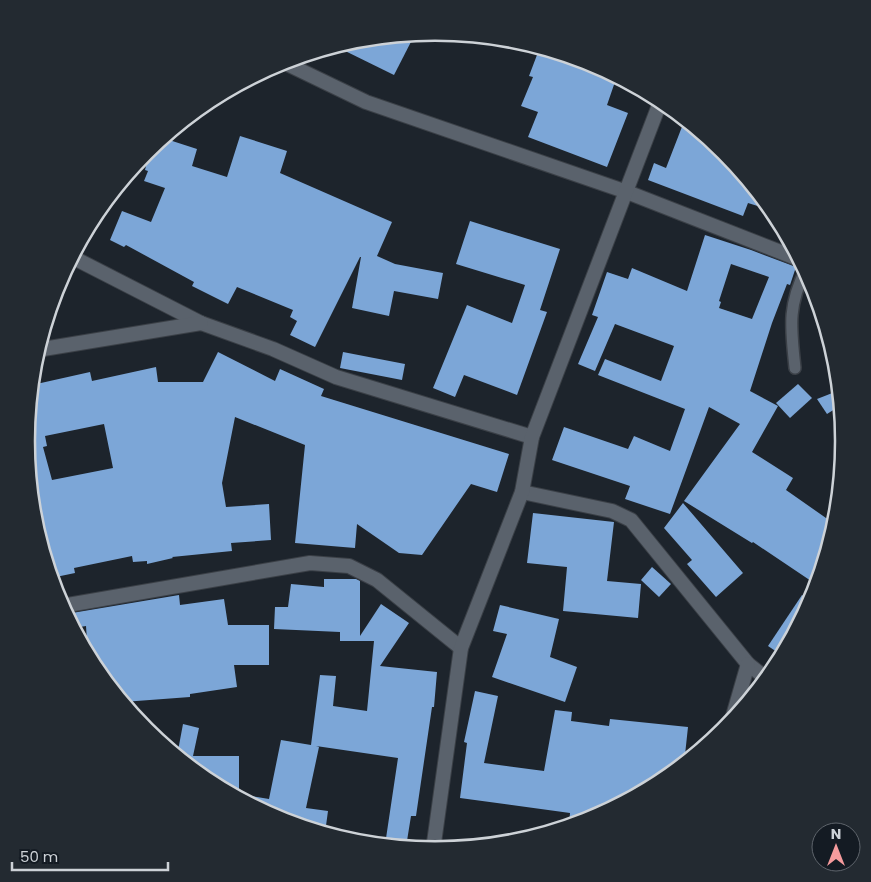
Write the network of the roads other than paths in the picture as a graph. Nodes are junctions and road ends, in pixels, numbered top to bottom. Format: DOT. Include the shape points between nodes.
graph roads {
  1 [pos="293,67"];
  2 [pos="658,108"];
  3 [pos="627,192"];
  4 [pos="790,256"];
  5 [pos="78,260"];
  6 [pos="802,278"];
  7 [pos="201,322"];
  8 [pos="46,348"];
  9 [pos="795,368"];
  10 [pos="532,437"];
  11 [pos="522,492"];
  12 [pos="70,605"];
  13 [pos="461,648"];
  14 [pos="748,664"];
  15 [pos="761,674"];
  16 [pos="736,706"];
  17 [pos="434,842"];
  1 -- 3 [label="street" via="366,102"];
  2 -- 3 [label="street"];
  3 -- 4 [label="street"];
  3 -- 10 [label="street"];
  5 -- 7 [label="street"];
  6 -- 9 [label="lane" via="793,303 791,334"];
  7 -- 8 [label="street"];
  7 -- 10 [label="street" via="336,377"];
  10 -- 11 [label="street"];
  11 -- 13 [label="street"];
  11 -- 14 [label="street" via="612,511 632,520"];
  12 -- 13 [label="street" via="310,563 349,566 376,580"];
  13 -- 17 [label="street"];
  14 -- 15 [label="street"];
  14 -- 16 [label="street"];
}
